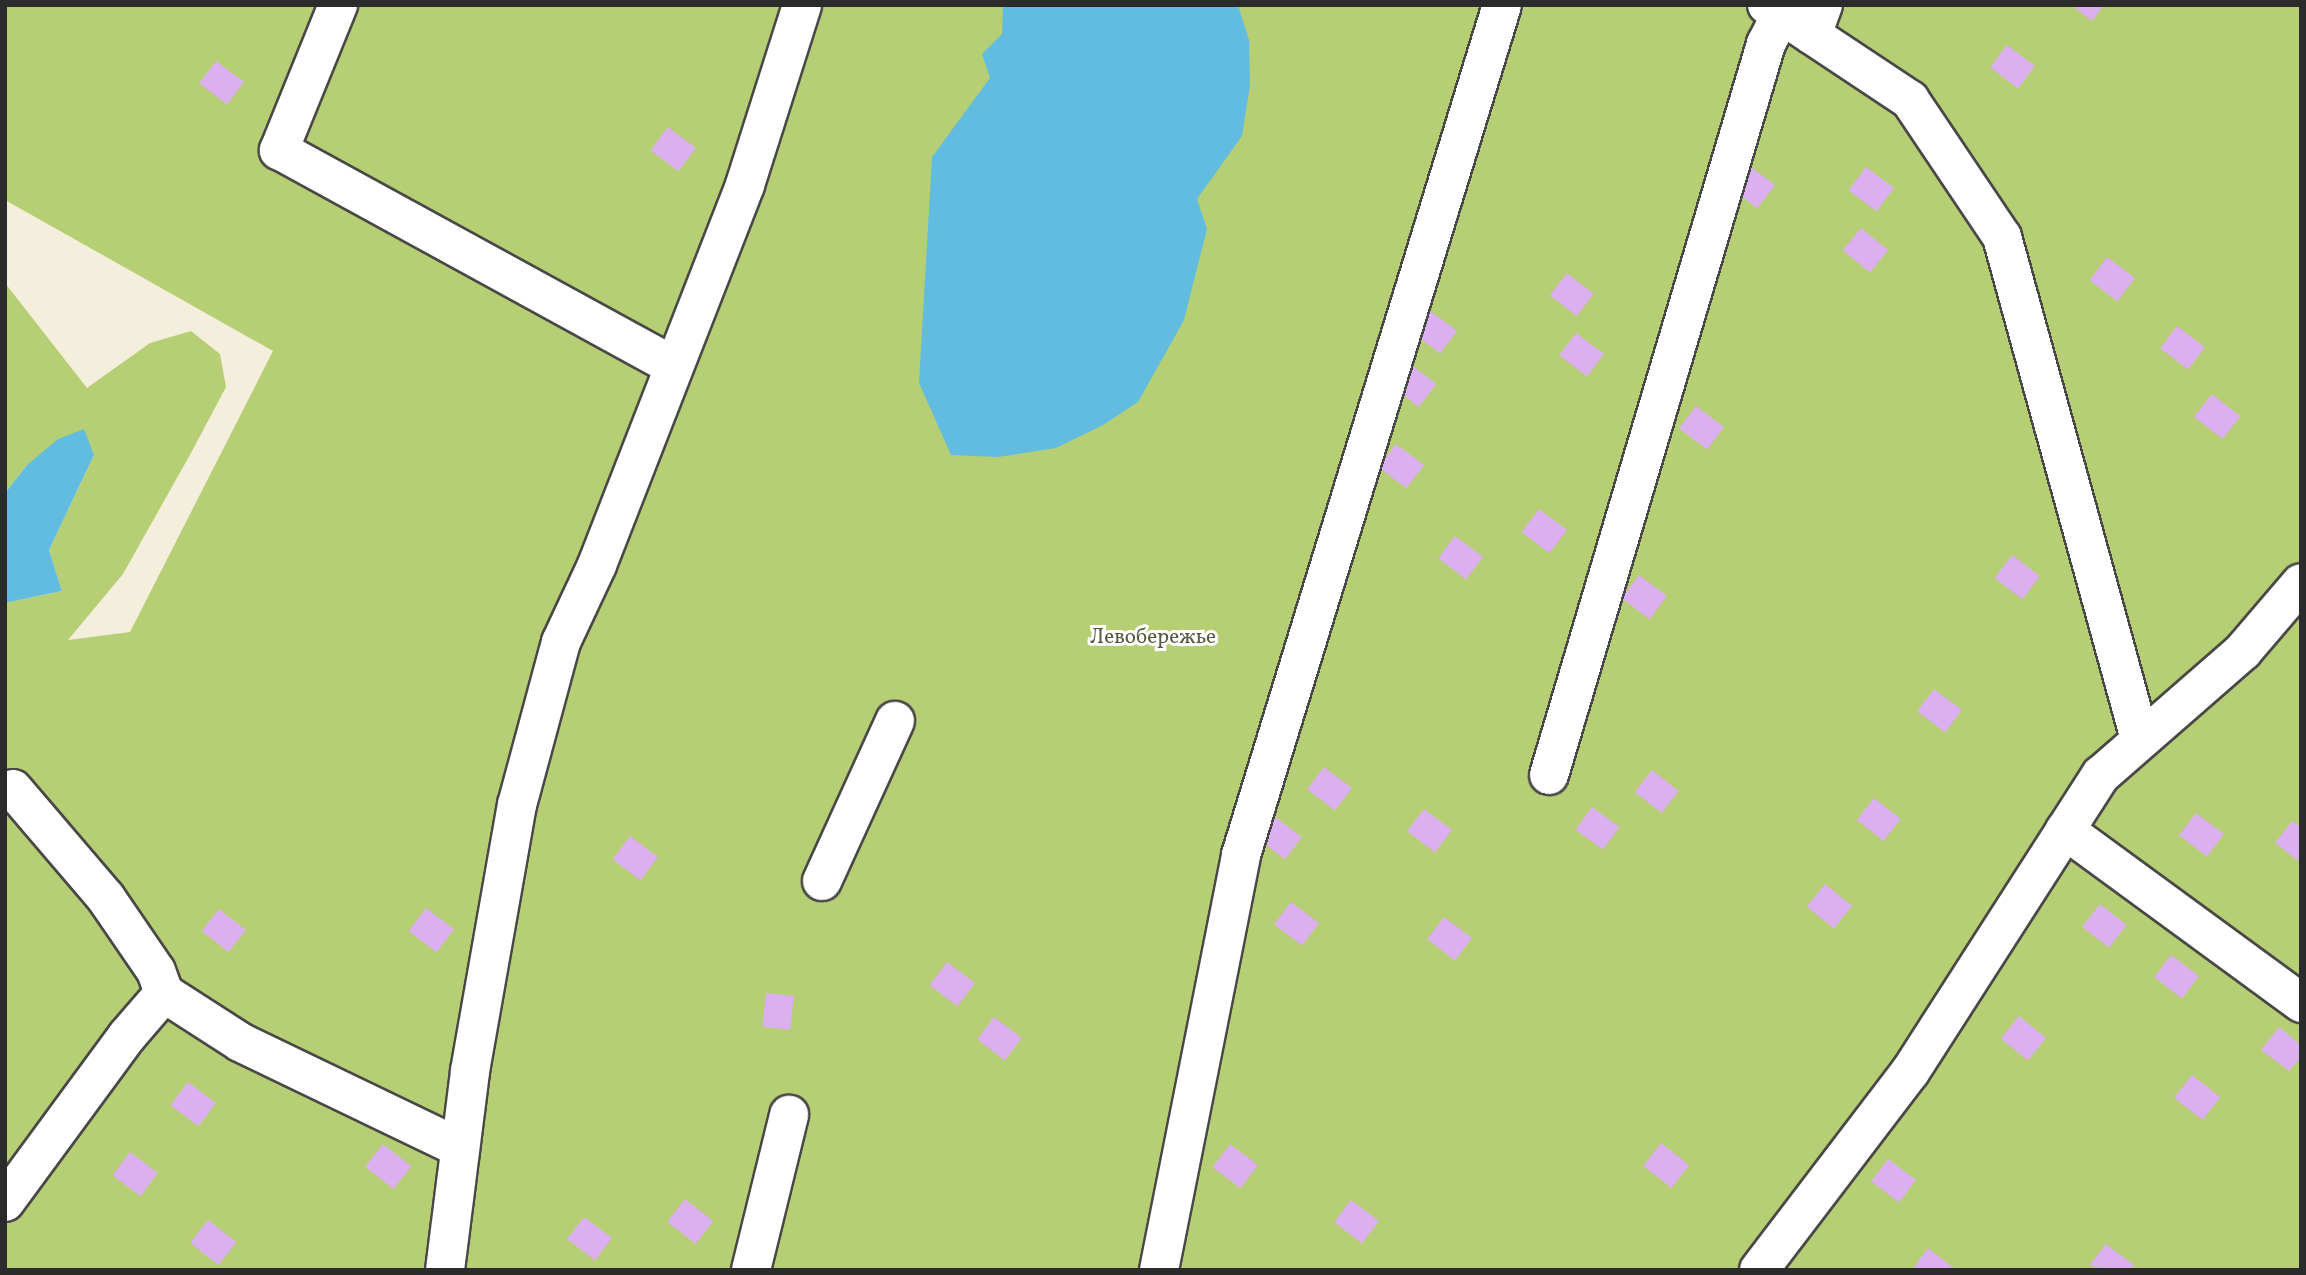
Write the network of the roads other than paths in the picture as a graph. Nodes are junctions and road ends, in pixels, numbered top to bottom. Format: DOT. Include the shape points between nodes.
graph roads {
  1 [pos="338,5"];
  2 [pos="802,5"];
  3 [pos="1502,5"];
  4 [pos="1796,15"];
  5 [pos="673,366"];
  6 [pos="2301,583"];
  7 [pos="895,721"];
  8 [pos="2140,739"];
  9 [pos="1549,775"];
  10 [pos="13,789"];
  11 [pos="2065,830"];
  12 [pos="822,881"];
  13 [pos="164,993"];
  14 [pos="2301,1003"];
  15 [pos="789,1115"];
  16 [pos="460,1148"];
  17 [pos="5,1202"];
  18 [pos="445,1270"];
  19 [pos="751,1270"];
  20 [pos="1159,1270"];
  21 [pos="1759,1270"];
  1 -- 5 [label="street" via="279,150"];
  2 -- 5 [label="street" via="745,186"];
  3 -- 20 [label="street" via="1241,855"];
  4 -- 8 [label="street" via="1910,100 2002,237"];
  4 -- 9 [label="street" via="1766,44"];
  5 -- 16 [label="street" via="597,565 557,654 517,805"];
  6 -- 8 [label="street" via="2242,651"];
  7 -- 12 [label="street"];
  8 -- 11 [label="street" via="2101,775"];
  10 -- 13 [label="street" via="106,898 156,971"];
  11 -- 14 [label="street"];
  11 -- 21 [label="street" via="1910,1072"];
  13 -- 16 [label="street" via="240,1042"];
  13 -- 17 [label="street"];
  15 -- 19 [label="street"];
  16 -- 18 [label="street"];
}
